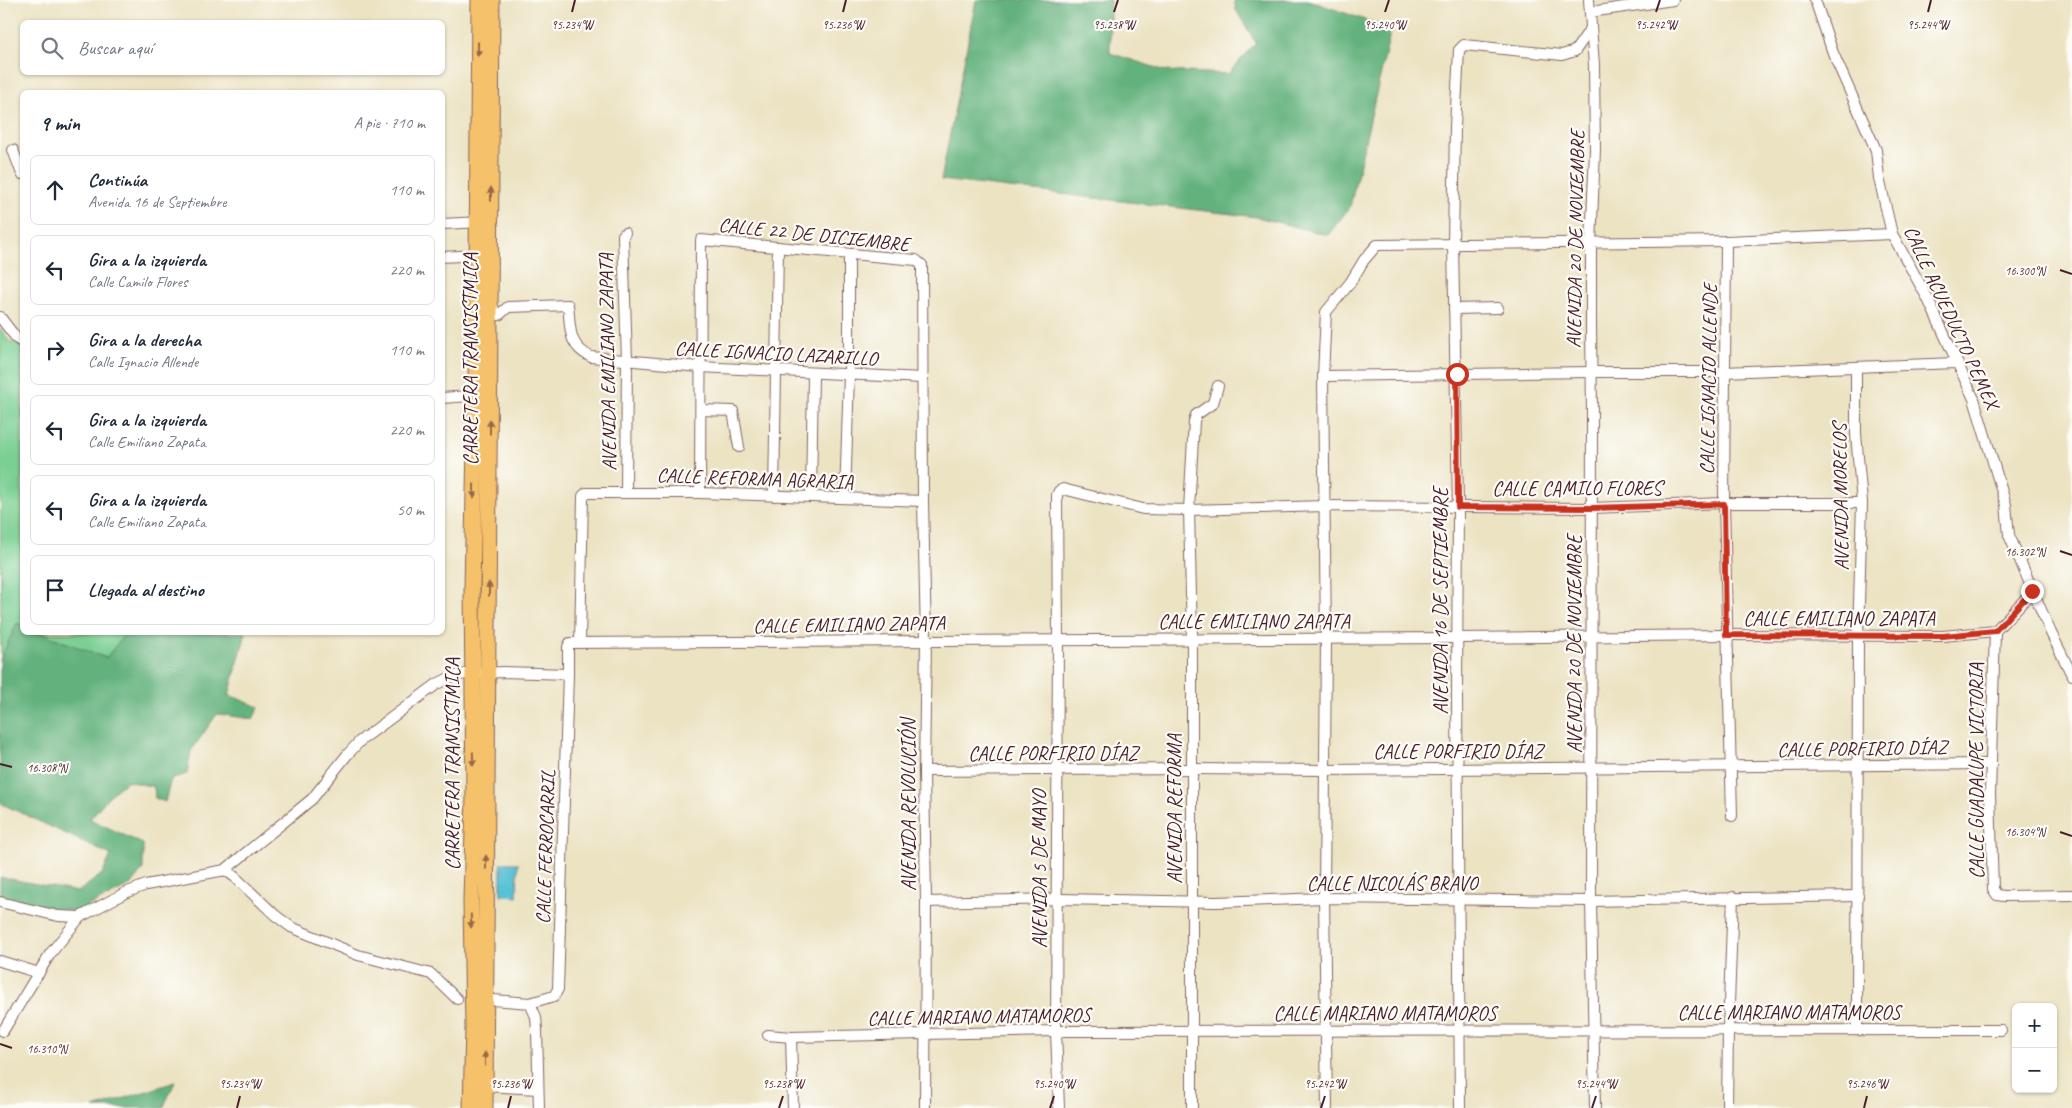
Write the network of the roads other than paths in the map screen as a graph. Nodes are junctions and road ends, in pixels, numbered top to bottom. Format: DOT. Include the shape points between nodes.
graph roads {
  1 [pos="479,0"];
  2 [pos="492,0"];
  3 [pos="1589,0"];
  4 [pos="1673,0"];
  5 [pos="1815,0"];
  6 [pos="1590,12"];
  7 [pos="1591,28"];
  8 [pos="13,150"];
  9 [pos="20,169"];
  10 [pos="479,222"];
  11 [pos="445,224"];
  12 [pos="625,233"];
  13 [pos="1892,234"];
  14 [pos="1726,241"];
  15 [pos="1454,244"];
  16 [pos="1590,244"];
  17 [pos="778,247"];
  18 [pos="849,254"];
  19 [pos="474,255"];
  20 [pos="445,257"];
  21 [pos="922,265"];
  22 [pos="491,302"];
  23 [pos="1498,308"];
  24 [pos="1454,309"];
  25 [pos="0,317"];
  26 [pos="20,341"];
  27 [pos="627,361"];
  28 [pos="1956,363"];
  29 [pos="700,367"];
  30 [pos="1856,368"];
  31 [pos="775,371"];
  32 [pos="1591,372"];
  33 [pos="1724,372"];
  34 [pos="813,373"];
  35 [pos="849,374"];
  36 [pos="1457,374"];
  37 [pos="1323,376"];
  38 [pos="922,378"];
  39 [pos="1218,386"];
  40 [pos="483,395"];
  41 [pos="445,398"];
  42 [pos="701,410"];
  43 [pos="739,446"];
  44 [pos="626,492"];
  45 [pos="700,493"];
  46 [pos="774,496"];
  47 [pos="811,497"];
  48 [pos="846,498"];
  49 [pos="923,501"];
  50 [pos="1862,503"];
  51 [pos="1724,504"];
  52 [pos="1325,506"];
  53 [pos="1458,507"];
  54 [pos="1592,508"];
  55 [pos="1189,510"];
  56 [pos="1057,570"];
  57 [pos="472,588"];
  58 [pos="2032,591"];
  59 [pos="1995,631"];
  60 [pos="1726,635"];
  61 [pos="1591,636"];
  62 [pos="1858,636"];
  63 [pos="1192,638"];
  64 [pos="1326,638"];
  65 [pos="1458,638"];
  66 [pos="926,640"];
  67 [pos="1058,641"];
  68 [pos="580,643"];
  69 [pos="488,673"];
  70 [pos="472,674"];
  71 [pos="568,674"];
  72 [pos="2072,675"];
  73 [pos="487,747"];
  74 [pos="1991,764"];
  75 [pos="1729,766"];
  76 [pos="1858,766"];
  77 [pos="1458,768"];
  78 [pos="1591,768"];
  79 [pos="1192,769"];
  80 [pos="1325,770"];
  81 [pos="924,771"];
  82 [pos="1056,771"];
  83 [pos="1732,816"];
  84 [pos="225,870"];
  85 [pos="2072,895"];
  86 [pos="1858,896"];
  87 [pos="1733,897"];
  88 [pos="1324,898"];
  89 [pos="1058,899"];
  90 [pos="1460,900"];
  91 [pos="1591,901"];
  92 [pos="0,902"];
  93 [pos="926,902"];
  94 [pos="1191,902"];
  95 [pos="80,918"];
  96 [pos="0,961"];
  97 [pos="39,973"];
  98 [pos="457,999"];
  99 [pos="493,1000"];
  100 [pos="530,1003"];
  101 [pos="1857,1029"];
  102 [pos="1326,1030"];
  103 [pos="1593,1030"];
  104 [pos="1728,1030"];
  105 [pos="2001,1030"];
  106 [pos="1056,1031"];
  107 [pos="1,1032"];
  108 [pos="1191,1032"];
  109 [pos="1458,1032"];
  110 [pos="926,1034"];
  111 [pos="768,1035"];
  112 [pos="791,1037"];
  113 [pos="485,1086"];
  114 [pos="538,1089"];
  115 [pos="471,1108"];
  116 [pos="485,1108"];
  117 [pos="538,1108"];
  118 [pos="793,1108"];
  119 [pos="925,1108"];
  120 [pos="1059,1108"];
  121 [pos="1192,1108"];
  122 [pos="1326,1108"];
  123 [pos="1460,1108"];
  124 [pos="1595,1108"];
  125 [pos="1727,1108"];
  1 -- 10 [label="main road, CARRETERA TRANSISTMICA, one-way"];
  10 -- 2 [label="main road, CARRETERA TRANSISTMICA, one-way"];
  3 -- 6 [label="street, AVENIDA 20 DE NOVIEMBRE"];
  4 -- 6 [label="street"];
  5 -- 13 [label="street, CALLE ACUEDUCTO PEMEX" via="1833,53 1876,150"];
  6 -- 7 [label="street, AVENIDA 20 DE NOVIEMBRE"];
  7 -- 15 [label="street, AVENIDA 16 DE SEPTIEMBRE" via="1575,51 1562,55 1464,45 1459,50"];
  7 -- 16 [label="street, AVENIDA 20 DE NOVIEMBRE" via="1595,150"];
  8 -- 9 [label="street"];
  10 -- 11 [label="street"];
  10 -- 19 [label="main road, CARRETERA TRANSISTMICA"];
  10 -- 22 [label="main road, CARRETERA TRANSISTMICA" via="485,245 485,284"];
  12 -- 27 [label="street, AVENIDA EMILIANO ZAPATA"];
  13 -- 14 [label="street"];
  13 -- 28 [label="street, CALLE ACUEDUCTO PEMEX" via="1927,297"];
  14 -- 16 [label="street"];
  14 -- 33 [label="street, CALLE IGNACIO ALLENDE"];
  15 -- 16 [label="street"];
  15 -- 24 [label="street, AVENIDA 16 DE SEPTIEMBRE"];
  15 -- 37 [label="street" via="1377,245 1326,312"];
  16 -- 32 [label="street, AVENIDA 20 DE NOVIEMBRE"];
  17 -- 18 [label="street, CALLE 22 DE DICIEMBRE"];
  17 -- 29 [label="street, CALLE 22 DE DICIEMBRE" via="701,240"];
  17 -- 31 [label="street"];
  18 -- 21 [label="street, CALLE 22 DE DICIEMBRE" via="916,260"];
  18 -- 35 [label="street"];
  19 -- 20 [label="street"];
  19 -- 40 [label="main road, CARRETERA TRANSISTMICA"];
  21 -- 38 [label="street, AVENIDA REVOLUCIÓN"];
  22 -- 27 [label="street, CALLE IGNACIO LAZARILLO" via="496,314 508,307 568,305 572,341 580,352 591,357"];
  22 -- 40 [label="main road, CARRETERA TRANSISTMICA"];
  23 -- 24 [label="street"];
  24 -- 36 [label="street, AVENIDA 16 DE SEPTIEMBRE"];
  25 -- 26 [label="street"];
  27 -- 29 [label="street, CALLE IGNACIO LAZARILLO"];
  27 -- 44 [label="street, AVENIDA EMILIANO ZAPATA"];
  28 -- 30 [label="street"];
  28 -- 58 [label="street, CALLE ACUEDUCTO PEMEX" via="1974,399 2006,505 2008,535"];
  29 -- 31 [label="street, CALLE IGNACIO LAZARILLO"];
  29 -- 42 [label="street"];
  30 -- 33 [label="street"];
  30 -- 50 [label="street, AVENIDA MORELOS" via="1856,434"];
  31 -- 34 [label="street, CALLE IGNACIO LAZARILLO"];
  31 -- 46 [label="street"];
  32 -- 33 [label="street"];
  32 -- 36 [label="street"];
  32 -- 54 [label="street, AVENIDA 20 DE NOVIEMBRE"];
  33 -- 51 [label="street, CALLE IGNACIO ALLENDE"];
  34 -- 35 [label="street, CALLE IGNACIO LAZARILLO"];
  34 -- 47 [label="street"];
  35 -- 38 [label="street, CALLE IGNACIO LAZARILLO"];
  35 -- 48 [label="street"];
  36 -- 37 [label="street"];
  36 -- 53 [label="street, AVENIDA 16 DE SEPTIEMBRE"];
  37 -- 52 [label="street"];
  38 -- 49 [label="street, AVENIDA REVOLUCIÓN"];
  39 -- 55 [label="street, AVENIDA REFORMA" via="1213,403 1196,415 1194,421"];
  40 -- 41 [label="street"];
  40 -- 57 [label="main road, CARRETERA TRANSISTMICA, one-way"];
  69 -- 40 [label="main road, CARRETERA TRANSISTMICA, one-way"];
  42 -- 43 [label="street" via="732,411"];
  42 -- 45 [label="street"];
  44 -- 45 [label="street, CALLE REFORMA AGRARIA"];
  44 -- 68 [label="street, CALLE REFORMA AGRARIA" via="586,493 583,496"];
  45 -- 46 [label="street, CALLE REFORMA AGRARIA"];
  46 -- 47 [label="street, CALLE REFORMA AGRARIA"];
  47 -- 48 [label="street, CALLE REFORMA AGRARIA"];
  48 -- 49 [label="street, CALLE REFORMA AGRARIA"];
  49 -- 66 [label="street, AVENIDA REVOLUCIÓN"];
  50 -- 51 [label="street, CALLE CAMILO FLORES"];
  50 -- 62 [label="street, AVENIDA MORELOS"];
  51 -- 54 [label="street, CALLE CAMILO FLORES"];
  51 -- 60 [label="street, CALLE IGNACIO ALLENDE"];
  52 -- 53 [label="street, CALLE CAMILO FLORES"];
  52 -- 55 [label="street, CALLE CAMILO FLORES"];
  52 -- 64 [label="street"];
  53 -- 54 [label="street, CALLE CAMILO FLORES"];
  53 -- 65 [label="street, AVENIDA 16 DE SEPTIEMBRE"];
  54 -- 61 [label="street, AVENIDA 20 DE NOVIEMBRE"];
  55 -- 56 [label="street, CALLE CAMILO FLORES" via="1144,509 1063,489 1057,495"];
  55 -- 63 [label="street, AVENIDA REFORMA"];
  56 -- 67 [label="street, AVENIDA 5 DE MAYO"];
  57 -- 69 [label="main road" via="476,596 480,660"];
  57 -- 70 [label="main road, CARRETERA TRANSISTMICA"];
  58 -- 59 [label="street"];
  58 -- 72 [label="street, CALLE ACUEDUCTO PEMEX"];
  59 -- 62 [label="street, CALLE EMILIANO ZAPATA" via="1943,636"];
  59 -- 74 [label="street, CALLE GUADALUPE VICTORIA"];
  60 -- 61 [label="street, CALLE EMILIANO ZAPATA"];
  60 -- 62 [label="street, CALLE EMILIANO ZAPATA"];
  60 -- 75 [label="street, CALLE IGNACIO ALLENDE"];
  61 -- 65 [label="street, CALLE EMILIANO ZAPATA"];
  61 -- 78 [label="street, AVENIDA 20 DE NOVIEMBRE"];
  62 -- 76 [label="street, AVENIDA MORELOS"];
  63 -- 64 [label="street, CALLE EMILIANO ZAPATA"];
  63 -- 67 [label="street, CALLE EMILIANO ZAPATA"];
  63 -- 79 [label="street, AVENIDA REFORMA"];
  64 -- 65 [label="street, CALLE EMILIANO ZAPATA"];
  64 -- 80 [label="street"];
  65 -- 77 [label="street, AVENIDA 16 DE SEPTIEMBRE"];
  66 -- 67 [label="street, CALLE EMILIANO ZAPATA"];
  66 -- 68 [label="street, CALLE EMILIANO ZAPATA"];
  66 -- 81 [label="street, AVENIDA REVOLUCIÓN"];
  67 -- 82 [label="street, AVENIDA 5 DE MAYO"];
  68 -- 71 [label="street" via="568,644"];
  69 -- 70 [label="street"];
  69 -- 71 [label="street"];
  69 -- 73 [label="main road, CARRETERA TRANSISTMICA"];
  70 -- 73 [label="main road" via="482,685 482,734"];
  70 -- 84 [label="street" via="451,677 437,684 360,741 312,800"];
  70 -- 115 [label="main road, CARRETERA TRANSISTMICA, one-way"];
  71 -- 100 [label="street, CALLE FERROCARRIL" via="558,989 554,996"];
  113 -- 73 [label="main road, CARRETERA TRANSISTMICA, one-way"];
  74 -- 76 [label="street, CALLE PORFIRIO DÍAZ"];
  74 -- 85 [label="street, CALLE GUADALUPE VICTORIA" via="1993,889 1996,895"];
  75 -- 76 [label="street, CALLE PORFIRIO DÍAZ"];
  75 -- 78 [label="street, CALLE PORFIRIO DÍAZ"];
  75 -- 83 [label="street, CALLE IGNACIO ALLENDE"];
  76 -- 86 [label="street, AVENIDA MORELOS"];
  77 -- 78 [label="street, CALLE PORFIRIO DÍAZ"];
  77 -- 80 [label="street, CALLE PORFIRIO DÍAZ"];
  77 -- 90 [label="street, AVENIDA 16 DE SEPTIEMBRE"];
  78 -- 91 [label="street, AVENIDA 20 DE NOVIEMBRE"];
  79 -- 80 [label="street, CALLE PORFIRIO DÍAZ"];
  79 -- 82 [label="street, CALLE PORFIRIO DÍAZ"];
  79 -- 94 [label="street, AVENIDA REFORMA"];
  80 -- 88 [label="street"];
  81 -- 82 [label="street, CALLE PORFIRIO DÍAZ"];
  81 -- 93 [label="street, AVENIDA REVOLUCIÓN"];
  82 -- 89 [label="street, AVENIDA 5 DE MAYO"];
  84 -- 95 [label="street" via="146,885"];
  84 -- 98 [label="street" via="291,927 358,955 431,974"];
  86 -- 87 [label="street, CALLE NICOLÁS BRAVO"];
  86 -- 101 [label="street, AVENIDA MORELOS"];
  87 -- 91 [label="street, CALLE NICOLÁS BRAVO"];
  87 -- 104 [label="street"];
  88 -- 90 [label="street, CALLE NICOLÁS BRAVO"];
  88 -- 94 [label="street, CALLE NICOLÁS BRAVO"];
  88 -- 102 [label="street"];
  89 -- 93 [label="street, CALLE NICOLÁS BRAVO"];
  89 -- 94 [label="street, CALLE NICOLÁS BRAVO"];
  89 -- 106 [label="street, AVENIDA 5 DE MAYO"];
  90 -- 91 [label="street, CALLE NICOLÁS BRAVO"];
  90 -- 109 [label="street, AVENIDA 16 DE SEPTIEMBRE"];
  91 -- 103 [label="street, AVENIDA 20 DE NOVIEMBRE"];
  92 -- 95 [label="street"];
  93 -- 110 [label="street, AVENIDA REVOLUCIÓN"];
  94 -- 108 [label="street, AVENIDA REFORMA"];
  95 -- 97 [label="street" via="50,954"];
  96 -- 97 [label="street"];
  97 -- 107 [label="street"];
  99 -- 100 [label="street, CALLE FERROCARRIL"];
  100 -- 114 [label="street" via="536,1017"];
  101 -- 104 [label="street, CALLE MARIANO MATAMOROS"];
  101 -- 105 [label="street, CALLE MARIANO MATAMOROS"];
  102 -- 108 [label="street, CALLE MARIANO MATAMOROS"];
  102 -- 109 [label="street, CALLE MARIANO MATAMOROS"];
  102 -- 122 [label="street"];
  103 -- 104 [label="street, CALLE MARIANO MATAMOROS"];
  103 -- 109 [label="street, CALLE MARIANO MATAMOROS"];
  103 -- 124 [label="street, AVENIDA 20 DE NOVIEMBRE"];
  104 -- 125 [label="street"];
  106 -- 108 [label="street, CALLE MARIANO MATAMOROS"];
  106 -- 110 [label="street, CALLE MARIANO MATAMOROS"];
  106 -- 120 [label="street, AVENIDA 5 DE MAYO"];
  108 -- 121 [label="street, AVENIDA REFORMA"];
  109 -- 123 [label="street, AVENIDA 16 DE SEPTIEMBRE"];
  110 -- 112 [label="street, CALLE MARIANO MATAMOROS"];
  110 -- 119 [label="street, AVENIDA REVOLUCIÓN"];
  111 -- 112 [label="street, CALLE MARIANO MATAMOROS"];
  112 -- 118 [label="street"];
  113 -- 114 [label="street"];
  113 -- 116 [label="main road, CARRETERA TRANSISTMICA"];
  114 -- 117 [label="street"];
}
